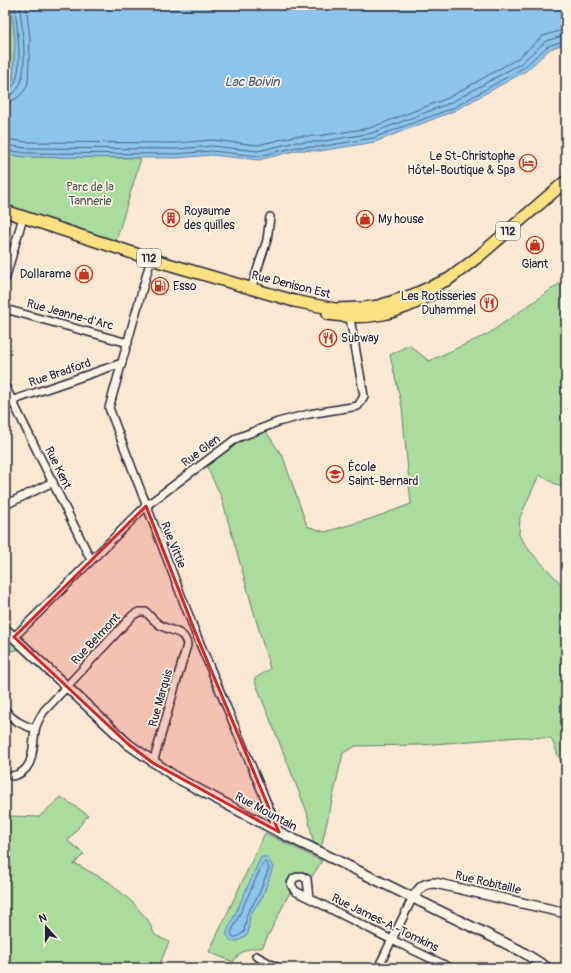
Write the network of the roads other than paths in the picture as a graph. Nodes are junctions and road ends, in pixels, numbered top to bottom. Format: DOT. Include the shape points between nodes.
graph roads {
  1 [pos="566,181"];
  2 [pos="5,211"];
  3 [pos="23,217"];
  4 [pos="270,217"];
  5 [pos="152,258"];
  6 [pos="5,280"];
  7 [pos="251,289"];
  8 [pos="5,309"];
  9 [pos="349,313"];
  10 [pos="128,343"];
  11 [pos="122,363"];
  12 [pos="5,386"];
  13 [pos="9,402"];
  14 [pos="53,482"];
  15 [pos="5,504"];
  16 [pos="146,506"];
  17 [pos="91,560"];
  18 [pos="5,629"];
  19 [pos="14,637"];
  20 [pos="186,638"];
  21 [pos="66,688"];
  22 [pos="5,710"];
  23 [pos="35,729"];
  24 [pos="154,763"];
  25 [pos="12,776"];
  26 [pos="279,832"];
  27 [pos="309,898"];
  28 [pos="412,899"];
  29 [pos="566,913"];
  30 [pos="392,940"];
  31 [pos="256,956"];
  32 [pos="278,968"];
  33 [pos="378,968"];
  34 [pos="451,968"];
  35 [pos="548,968"];
  1 -- 9 [label="main road, Rue Denison Est / 112" via="449,279 437,292 400,309 377,316"];
  2 -- 3 [label="main road, Rue Denison Est / 112"];
  3 -- 5 [label="main road, Rue Denison Est / 112"];
  3 -- 6 [label="street"];
  4 -- 7 [label="street" via="267,240"];
  5 -- 7 [label="main road, Rue Denison Est / 112"];
  5 -- 10 [label="street, Rue Vittie"];
  7 -- 9 [label="main road, Rue Denison Est / 112" via="294,301 327,314"];
  8 -- 10 [label="street, Rue Jeanne-d'Arc"];
  9 -- 16 [label="street, Rue Glen" via="364,396 358,406 278,422 237,438"];
  10 -- 11 [label="street, Rue Vittie"];
  11 -- 13 [label="street, Rue Bradford"];
  11 -- 16 [label="street, Rue Vittie" via="109,408"];
  12 -- 13 [label="street, Rue Kent"];
  13 -- 14 [label="street, Rue Kent"];
  14 -- 15 [label="street"];
  14 -- 17 [label="street, Rue Kent"];
  16 -- 17 [label="street, Rue Glen"];
  16 -- 26 [label="street, Rue Vittie" via="196,634"];
  17 -- 19 [label="street, Rue Glen"];
  18 -- 19 [label="street, Rue Mountain"];
  19 -- 21 [label="street, Rue Mountain"];
  20 -- 21 [label="street, Rue Belmont" via="160,625 146,612 139,612 133,615"];
  20 -- 24 [label="street, Rue Marquis" via="187,645"];
  21 -- 23 [label="street, Rue Belmont" via="44,711"];
  21 -- 24 [label="street, Rue Mountain" via="128,744"];
  22 -- 23 [label="street" via="12,719"];
  23 -- 25 [label="street, Rue Belmont" via="30,764 20,774"];
  24 -- 26 [label="street, Rue Mountain" via="177,778"];
  26 -- 28 [label="street, Rue Mountain"];
  27 -- 30 [label="street, Rue James-A.-Tomkins"];
  28 -- 29 [label="street, Rue Robitaille" via="420,887 427,883 435,883"];
  28 -- 30 [label="street"];
  28 -- 35 [label="street, Rue Mountain" via="521,951"];
  30 -- 33 [label="street"];
  30 -- 34 [label="street, Rue James-A.-Tomkins"];
  31 -- 32 [label="street"];
}
